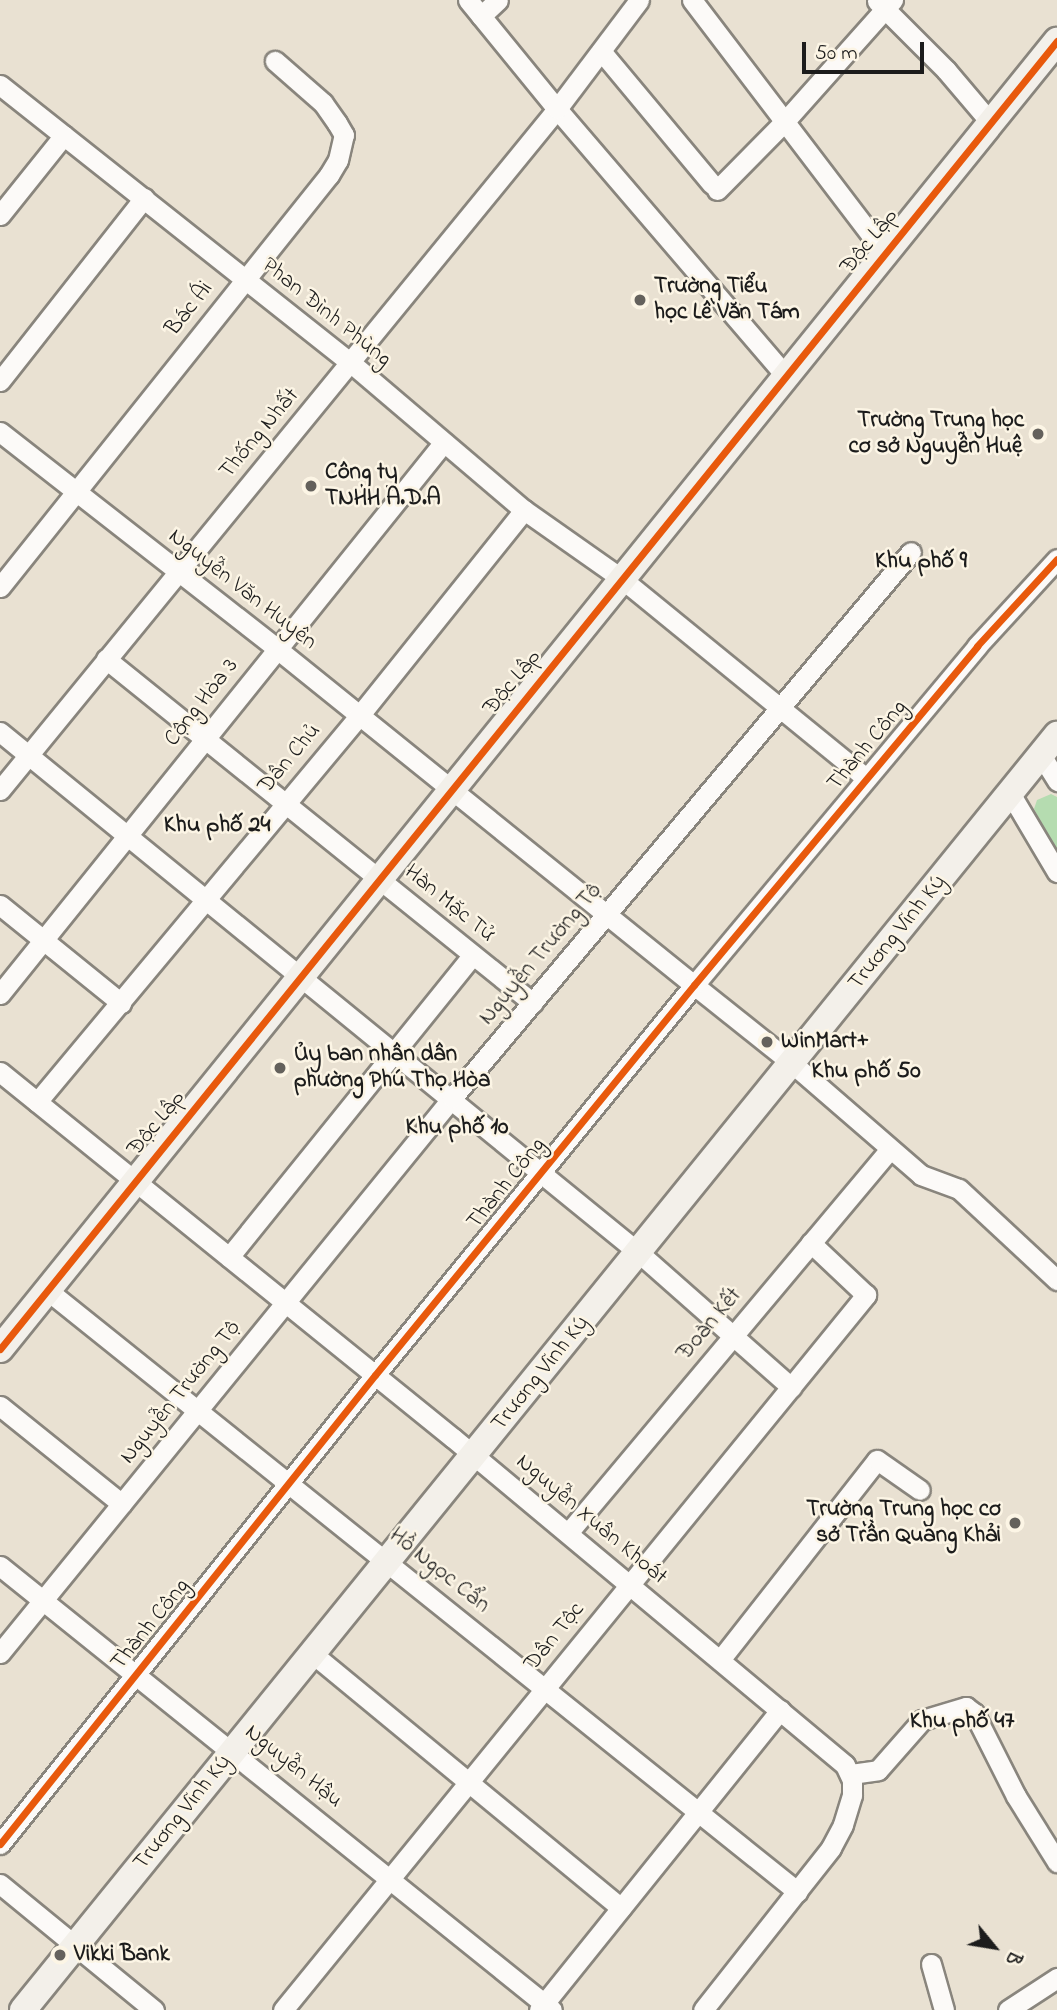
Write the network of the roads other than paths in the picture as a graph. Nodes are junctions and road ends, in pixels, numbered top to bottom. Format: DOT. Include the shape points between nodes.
graph roads {
  1 [pos="468,0"];
  2 [pos="498,0"];
  3 [pos="639,0"];
  4 [pos="692,0"];
  5 [pos="885,3"];
  6 [pos="481,16"];
  7 [pos="1057,41"];
  8 [pos="601,51"];
  9 [pos="275,61"];
  10 [pos="0,85"];
  11 [pos="557,110"];
  12 [pos="786,120"];
  13 [pos="990,123"];
  14 [pos="64,135"];
  15 [pos="144,198"];
  16 [pos="0,215"];
  17 [pos="885,253"];
  18 [pos="245,279"];
  19 [pos="351,363"];
  20 [pos="786,376"];
  21 [pos="0,381"];
  22 [pos="0,432"];
  23 [pos="444,442"];
  24 [pos="76,494"];
  25 [pos="524,510"];
  26 [pos="911,552"];
  27 [pos="1057,559"];
  28 [pos="179,570"];
  29 [pos="622,579"];
  30 [pos="0,587"];
  31 [pos="276,648"];
  32 [pos="106,659"];
  33 [pos="780,708"];
  34 [pos="359,716"];
  35 [pos="0,732"];
  36 [pos="205,739"];
  37 [pos="1049,745"];
  38 [pos="28,754"];
  39 [pos="866,778"];
  40 [pos="1057,781"];
  41 [pos="452,789"];
  42 [pos="0,790"];
  43 [pos="1010,793"];
  44 [pos="284,803"];
  45 [pos="127,836"];
  46 [pos="1057,872"];
  47 [pos="379,880"];
  48 [pos="205,899"];
  49 [pos="0,905"];
  50 [pos="607,914"];
  51 [pos="44,941"];
  52 [pos="473,955"];
  53 [pos="301,977"];
  54 [pos="694,985"];
  55 [pos="0,994"];
  56 [pos="121,1003"];
  57 [pos="533,1003"];
  58 [pos="394,1052"];
  59 [pos="793,1064"];
  60 [pos="0,1072"];
  61 [pos="452,1098"];
  62 [pos="37,1102"];
  63 [pos="890,1149"];
  64 [pos="542,1172"];
  65 [pos="135,1182"];
  66 [pos="811,1243"];
  67 [pos="639,1253"];
  68 [pos="229,1257"];
  69 [pos="1057,1280"];
  70 [pos="47,1290"];
  71 [pos="286,1303"];
  72 [pos="733,1336"];
  73 [pos="0,1349"];
  74 [pos="375,1375"];
  75 [pos="791,1387"];
  76 [pos="0,1406"];
  77 [pos="199,1410"];
  78 [pos="474,1455"];
  79 [pos="290,1482"];
  80 [pos="920,1490"];
  81 [pos="122,1504"];
  82 [pos="568,1534"];
  83 [pos="388,1562"];
  84 [pos="0,1566"];
  85 [pos="629,1584"];
  86 [pos="43,1600"];
  87 [pos="0,1653"];
  88 [pos="313,1654"];
  89 [pos="720,1660"];
  90 [pos="137,1674"];
  91 [pos="545,1688"];
  92 [pos="780,1710"];
  93 [pos="234,1751"];
  94 [pos="851,1774"];
  95 [pos="468,1782"];
  96 [pos="698,1812"];
  97 [pos="0,1844"];
  98 [pos="1057,1862"];
  99 [pos="390,1878"];
  100 [pos="0,1884"];
  101 [pos="799,1892"];
  102 [pos="621,1908"];
  103 [pos="75,1945"];
  104 [pos="931,1964"];
  105 [pos="1057,1978"];
  106 [pos="545,2008"];
  107 [pos="23,2010"];
  108 [pos="154,2010"];
  109 [pos="283,2010"];
  110 [pos="703,2010"];
  111 [pos="944,2010"];
  112 [pos="1008,2010"];
  1 -- 6 [label="street"];
  2 -- 6 [label="street"];
  3 -- 8 [label="street, Thống Nhất"];
  4 -- 12 [label="street"];
  5 -- 12 [label="street"];
  5 -- 13 [label="street"];
  6 -- 11 [label="street"];
  7 -- 13 [label="street, Độc Lập"];
  8 -- 11 [label="street, Thống Nhất"];
  8 -- 12 [label="street" via="714,187"];
  9 -- 18 [label="street, Bác Ái" via="323,103 344,135 329,175"];
  10 -- 14 [label="street, Phan Đình Phùng"];
  11 -- 19 [label="street, Thống Nhất"];
  11 -- 20 [label="street"];
  12 -- 17 [label="street"];
  13 -- 17 [label="street, Độc Lập"];
  14 -- 15 [label="street, Phan Đình Phùng"];
  14 -- 16 [label="street"];
  15 -- 18 [label="street, Phan Đình Phùng"];
  15 -- 21 [label="street"];
  17 -- 20 [label="street, Độc Lập"];
  18 -- 19 [label="street, Phan Đình Phùng"];
  18 -- 24 [label="street, Bác Ái"];
  19 -- 23 [label="street, Phan Đình Phùng"];
  19 -- 28 [label="street, Thống Nhất"];
  20 -- 29 [label="street, Độc Lập"];
  22 -- 24 [label="street, Nguyễn Văn Huyên"];
  23 -- 25 [label="street, Phan Đình Phùng"];
  23 -- 31 [label="street, Cộng Hòa 3"];
  24 -- 28 [label="street, Nguyễn Văn Huyên"];
  24 -- 30 [label="street, Bác Ái"];
  25 -- 29 [label="street, Phan Đình Phùng"];
  25 -- 34 [label="street, Dân Chủ"];
  26 -- 33 [label="street, Nguyễn Trường Tộ"];
  27 -- 39 [label="street, Thành Công"];
  28 -- 31 [label="street, Nguyễn Văn Huyên"];
  28 -- 32 [label="street, Thống Nhất"];
  29 -- 33 [label="street, Phan Đình Phùng"];
  29 -- 41 [label="street, Độc Lập"];
  31 -- 34 [label="street, Nguyễn Văn Huyên"];
  31 -- 36 [label="street, Cộng Hòa 3"];
  32 -- 36 [label="street, Hàn Mặc Tử"];
  32 -- 38 [label="street, Thống Nhất"];
  33 -- 39 [label="street, Phan Đình Phùng"];
  33 -- 50 [label="street, Nguyễn Trường Tộ"];
  34 -- 41 [label="street, Nguyễn Văn Huyên"];
  34 -- 44 [label="street, Dân Chủ"];
  35 -- 38 [label="street"];
  36 -- 44 [label="street, Hàn Mặc Tử"];
  36 -- 45 [label="street, Cộng Hòa 3"];
  37 -- 40 [label="street"];
  37 -- 43 [label="street, Trương Vĩnh Ký"];
  38 -- 42 [label="street, Thống Nhất"];
  38 -- 45 [label="street"];
  39 -- 54 [label="street, Thành Công"];
  41 -- 47 [label="street, Độc Lập"];
  41 -- 50 [label="street, Nguyễn Văn Huyên"];
  43 -- 46 [label="street"];
  43 -- 59 [label="street, Trương Vĩnh Ký"];
  44 -- 47 [label="street, Hàn Mặc Tử"];
  44 -- 48 [label="street, Dân Chủ"];
  45 -- 48 [label="street"];
  45 -- 51 [label="street, Cộng Hòa 3"];
  47 -- 52 [label="street, Hàn Mặc Tử"];
  47 -- 53 [label="street, Độc Lập"];
  48 -- 53 [label="street"];
  48 -- 56 [label="street, Dân Chủ"];
  49 -- 51 [label="street"];
  50 -- 54 [label="street, Nguyễn Văn Huyên"];
  50 -- 57 [label="street, Nguyễn Trường Tộ"];
  51 -- 55 [label="street, Cộng Hòa 3"];
  51 -- 56 [label="street"];
  52 -- 57 [label="street, Hàn Mặc Tử"];
  52 -- 58 [label="street"];
  53 -- 58 [label="street"];
  53 -- 65 [label="street, Độc Lập"];
  54 -- 59 [label="street, Nguyễn Văn Huyên"];
  54 -- 64 [label="street, Thành Công"];
  56 -- 62 [label="street, Dân Chủ"];
  57 -- 61 [label="street, Nguyễn Trường Tộ"];
  58 -- 61 [label="street"];
  58 -- 68 [label="street"];
  59 -- 63 [label="street, Nguyễn Văn Huyên"];
  59 -- 67 [label="street, Trương Vĩnh Ký"];
  60 -- 62 [label="street, Nguyễn Xuân Khoát"];
  61 -- 64 [label="street"];
  61 -- 71 [label="street, Nguyễn Trường Tộ"];
  62 -- 65 [label="street, Nguyễn Xuân Khoát"];
  63 -- 66 [label="street, Đoàn Kết"];
  63 -- 69 [label="street, Nguyễn Văn Huyên" via="921,1175 959,1189"];
  64 -- 67 [label="street"];
  64 -- 74 [label="street, Thành Công"];
  65 -- 68 [label="street, Nguyễn Xuân Khoát"];
  65 -- 70 [label="street, Độc Lập"];
  66 -- 72 [label="street, Đoàn Kết"];
  66 -- 75 [label="street, Dân Tộc" via="866,1295"];
  67 -- 72 [label="street"];
  67 -- 78 [label="street, Trương Vĩnh Ký"];
  68 -- 71 [label="street, Nguyễn Xuân Khoát"];
  70 -- 73 [label="street, Độc Lập"];
  70 -- 77 [label="street, Hồ Ngọc Cẩn"];
  71 -- 74 [label="street, Nguyễn Xuân Khoát"];
  71 -- 77 [label="street, Nguyễn Trường Tộ"];
  72 -- 75 [label="street"];
  72 -- 82 [label="street, Đoàn Kết"];
  74 -- 78 [label="street, Nguyễn Xuân Khoát"];
  74 -- 79 [label="street, Thành Công"];
  75 -- 85 [label="street, Dân Tộc"];
  76 -- 81 [label="street"];
  77 -- 79 [label="street, Hồ Ngọc Cẩn"];
  77 -- 81 [label="street, Nguyễn Trường Tộ"];
  78 -- 82 [label="street, Nguyễn Xuân Khoát"];
  78 -- 83 [label="street, Trương Vĩnh Ký"];
  79 -- 83 [label="street, Hồ Ngọc Cẩn"];
  79 -- 90 [label="street, Thành Công"];
  80 -- 89 [label="street" via="877,1460"];
  81 -- 86 [label="street, Nguyễn Trường Tộ"];
  82 -- 85 [label="street, Nguyễn Xuân Khoát"];
  83 -- 88 [label="street, Trương Vĩnh Ký"];
  83 -- 91 [label="street, Hồ Ngọc Cẩn"];
  84 -- 86 [label="street, Nguyễn Hậu"];
  85 -- 89 [label="street, Nguyễn Xuân Khoát"];
  85 -- 91 [label="street, Dân Tộc"];
  86 -- 87 [label="street, Nguyễn Trường Tộ"];
  86 -- 90 [label="street, Nguyễn Hậu"];
  88 -- 93 [label="street, Trương Vĩnh Ký"];
  88 -- 95 [label="street"];
  89 -- 92 [label="street, Nguyễn Xuân Khoát"];
  90 -- 93 [label="street, Nguyễn Hậu"];
  90 -- 97 [label="street, Thành Công"];
  91 -- 95 [label="street, Dân Tộc"];
  91 -- 96 [label="street, Hồ Ngọc Cẩn"];
  92 -- 94 [label="street, Nguyễn Xuân Khoát"];
  92 -- 96 [label="street"];
  93 -- 99 [label="street, Nguyễn Hậu"];
  93 -- 103 [label="street, Trương Vĩnh Ký"];
  94 -- 98 [label="street" via="881,1768 922,1720 966,1707 974,1713 1016,1796"];
  94 -- 101 [label="street" via="852,1795 842,1825"];
  95 -- 99 [label="street, Dân Tộc"];
  95 -- 102 [label="street"];
  96 -- 101 [label="street, Hồ Ngọc Cẩn"];
  96 -- 102 [label="street"];
  99 -- 106 [label="street, Nguyễn Hậu"];
  99 -- 109 [label="street, Dân Tộc"];
  100 -- 103 [label="street"];
  101 -- 110 [label="street"];
  102 -- 106 [label="street"];
  103 -- 107 [label="street, Trương Vĩnh Ký"];
  103 -- 108 [label="street"];
  104 -- 111 [label="street"];
  105 -- 112 [label="street"];
}
